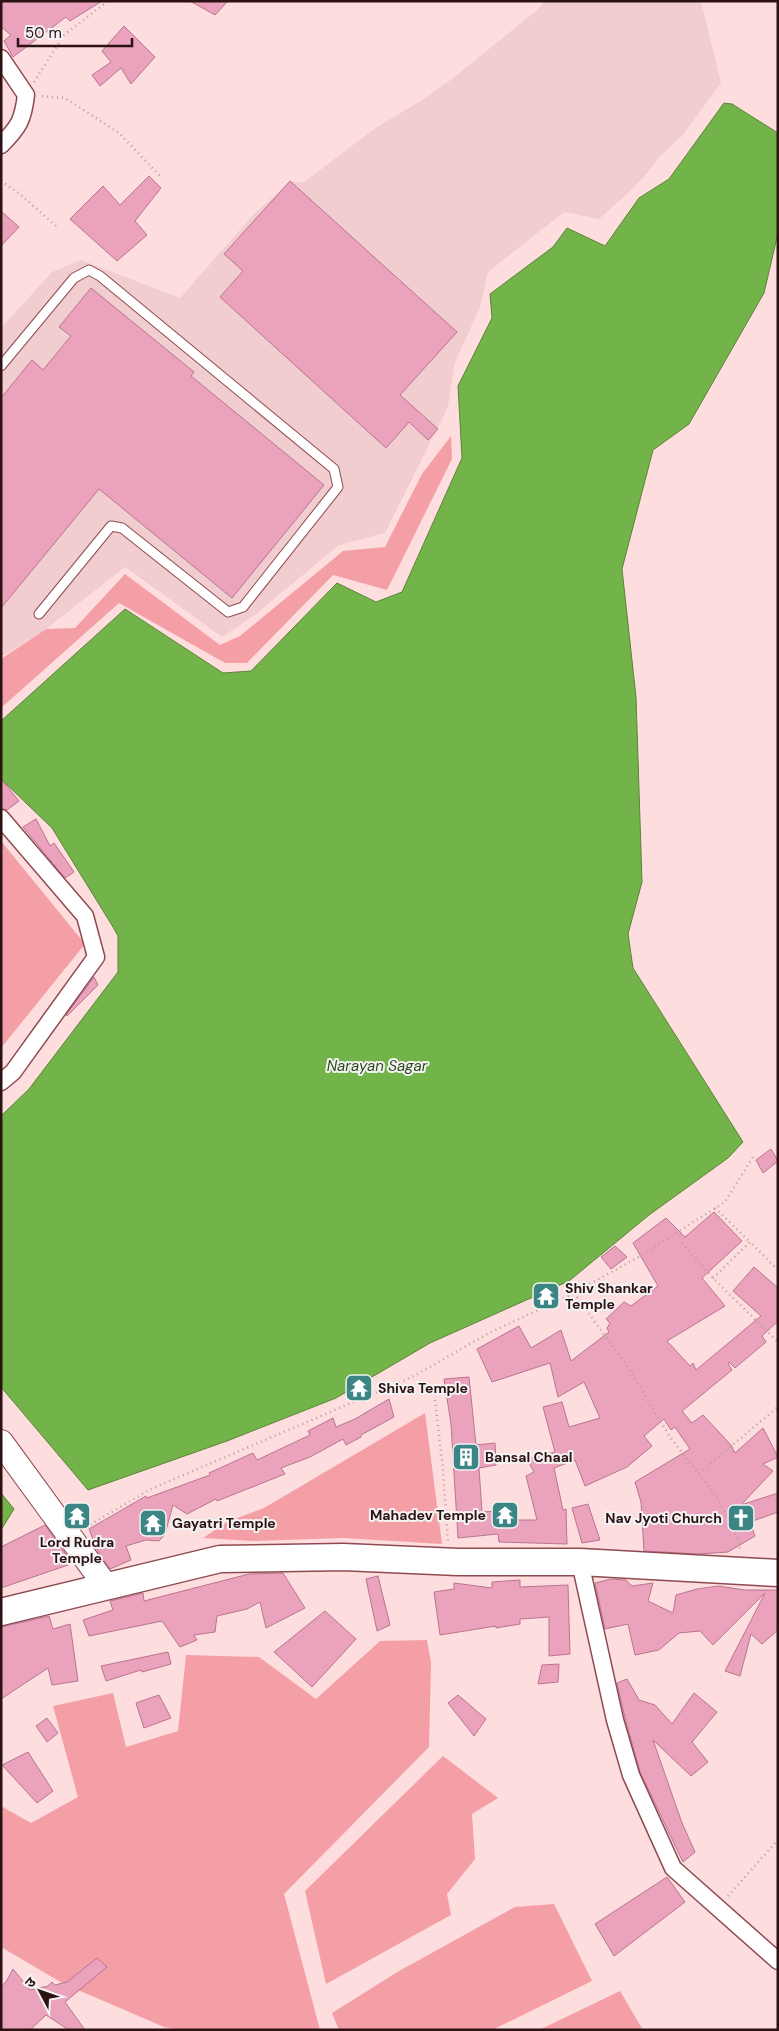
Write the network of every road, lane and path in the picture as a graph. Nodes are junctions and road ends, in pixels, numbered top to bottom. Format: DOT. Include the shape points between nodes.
graph roads {
  1 [pos="108,1"];
  2 [pos="1,58"];
  3 [pos="26,95"];
  4 [pos="1,145"];
  5 [pos="162,178"];
  6 [pos="1,181"];
  7 [pos="56,226"];
  8 [pos="1,366"];
  9 [pos="39,614"];
  10 [pos="1,818"];
  11 [pos="1,1082"];
  12 [pos="753,1157"];
  13 [pos="715,1208"];
  14 [pos="750,1242"];
  15 [pos="682,1243"];
  16 [pos="778,1270"];
  17 [pos="713,1278"];
  18 [pos="574,1293"];
  19 [pos="778,1342"];
  20 [pos="435,1400"];
  21 [pos="778,1407"];
  22 [pos="1,1442"];
  23 [pos="699,1473"];
  24 [pos="70,1536"];
  25 [pos="448,1561"];
  26 [pos="580,1562"];
  27 [pos="742,1571"];
  28 [pos="778,1573"];
  29 [pos="106,1586"];
  30 [pos="1,1612"];
  31 [pos="778,1840"];
  32 [pos="719,1907"];
  33 [pos="778,1961"];
  1 -- 3 [label="path" via="64,35"];
  2 -- 3 [label="street"];
  3 -- 4 [label="street" via="18,128"];
  3 -- 5 [label="path" via="65,98 119,133"];
  6 -- 7 [label="path"];
  8 -- 9 [label="lane" via="74,278 89,270 334,469 338,487 243,607 228,612 122,528 111,526"];
  10 -- 11 [label="street" via="85,916 96,957 13,1072"];
  12 -- 13 [label="path" via="725,1202"];
  13 -- 14 [label="path"];
  13 -- 18 [label="path" via="637,1258"];
  14 -- 16 [label="path"];
  14 -- 17 [label="path"];
  15 -- 17 [label="path"];
  17 -- 19 [label="path"];
  18 -- 23 [label="path" via="629,1369 670,1437"];
  18 -- 24 [label="path" via="487,1334 414,1376 151,1489"];
  20 -- 25 [label="path" via="448,1524"];
  21 -- 23 [label="path"];
  22 -- 24 [label="main road"];
  23 -- 27 [label="path" via="718,1500 739,1541"];
  24 -- 29 [label="main road"];
  25 -- 26 [label="main road"];
  25 -- 29 [label="main road" via="343,1557 220,1559"];
  26 -- 27 [label="main road"];
  26 -- 32 [label="street" via="615,1720 631,1775 673,1868"];
  27 -- 28 [label="main road"];
  29 -- 30 [label="main road"];
  31 -- 32 [label="path"];
  32 -- 33 [label="street"];
}
